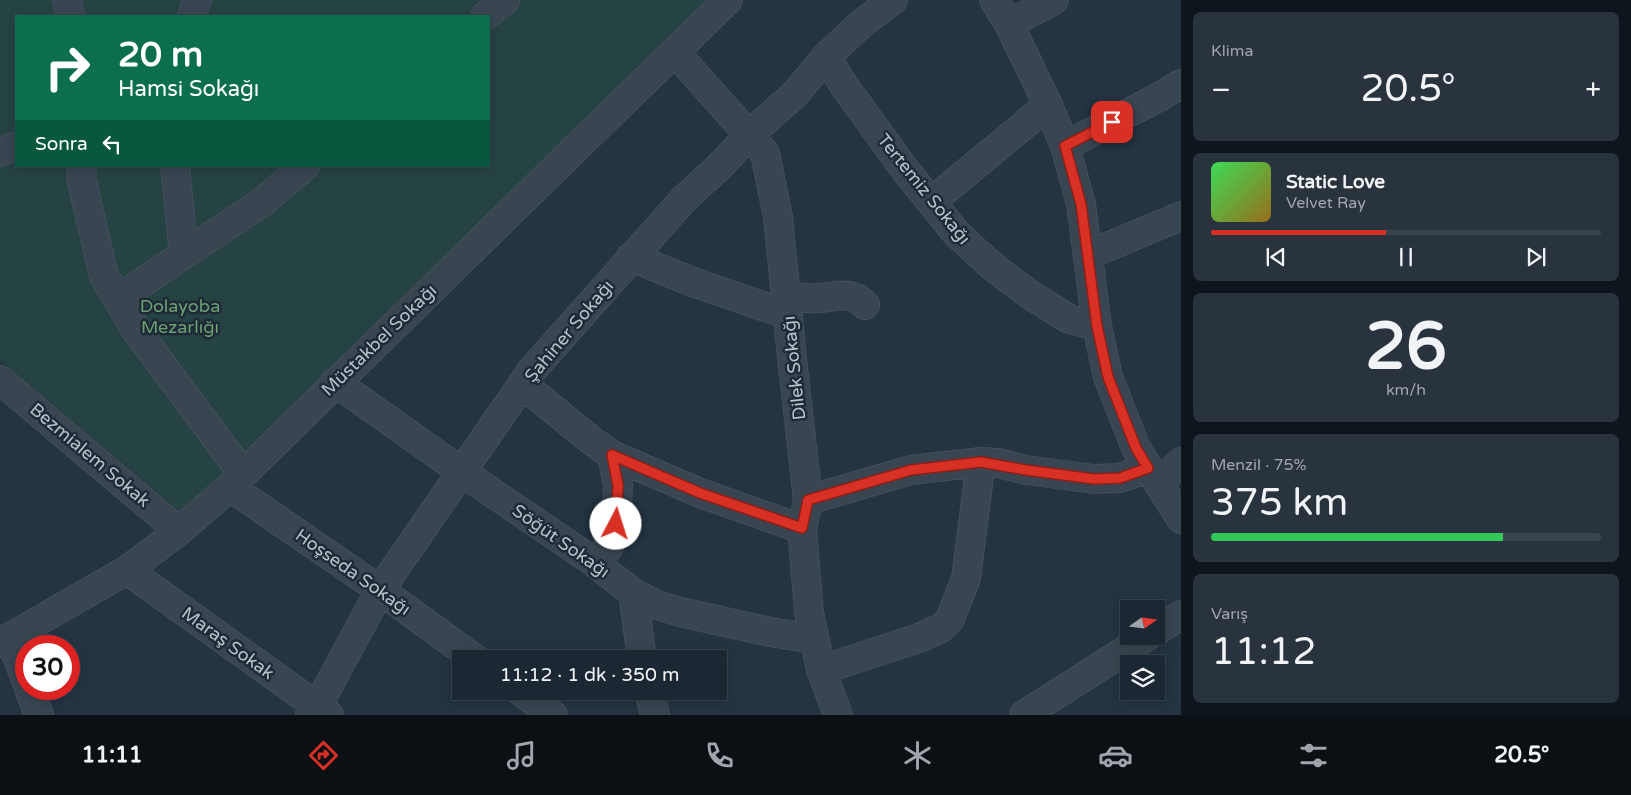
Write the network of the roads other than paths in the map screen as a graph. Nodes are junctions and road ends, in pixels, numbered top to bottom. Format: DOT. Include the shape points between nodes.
graph roads {
  1 [pos="67,0"];
  2 [pos="197,0"];
  3 [pos="505,0"];
  4 [pos="728,0"];
  5 [pos="893,0"];
  6 [pos="994,0"];
  7 [pos="1054,0"];
  8 [pos="70,15"];
  9 [pos="192,15"];
  10 [pos="487,15"];
  11 [pos="1009,24"];
  12 [pos="675,52"];
  13 [pos="826,57"];
  14 [pos="1181,84"];
  15 [pos="1048,105"];
  16 [pos="749,135"];
  17 [pos="15,146"];
  18 [pos="1065,146"];
  19 [pos="0,152"];
  20 [pos="82,167"];
  21 [pos="175,167"];
  22 [pos="304,167"];
  23 [pos="931,202"];
  24 [pos="1181,216"];
  25 [pos="184,254"];
  26 [pos="1088,256"];
  27 [pos="631,258"];
  28 [pos="118,298"];
  29 [pos="787,305"];
  30 [pos="865,305"];
  31 [pos="1097,326"];
  32 [pos="0,380"];
  33 [pos="335,382"];
  34 [pos="522,384"];
  35 [pos="612,455"];
  36 [pos="981,462"];
  37 [pos="1181,462"];
  38 [pos="462,472"];
  39 [pos="1154,476"];
  40 [pos="236,480"];
  41 [pos="808,500"];
  42 [pos="1181,519"];
  43 [pos="802,528"];
  44 [pos="179,531"];
  45 [pos="594,562"];
  46 [pos="127,570"];
  47 [pos="380,590"];
  48 [pos="633,593"];
  49 [pos="1181,614"];
  50 [pos="1165,625"];
  51 [pos="814,639"];
  52 [pos="5,640"];
  53 [pos="1134,645"];
  54 [pos="463,650"];
  55 [pos="641,650"];
  56 [pos="15,659"];
  57 [pos="821,670"];
  58 [pos="33,700"];
  59 [pos="532,700"];
  60 [pos="651,700"];
  61 [pos="319,712"];
  62 [pos="39,715"];
  63 [pos="553,715"];
  64 [pos="655,715"];
  65 [pos="838,715"];
  66 [pos="1024,715"];
  1 -- 8 [label="street"];
  2 -- 9 [label="street"];
  3 -- 10 [label="street"];
  4 -- 12 [label="street, Müstakbel Sokağı"];
  5 -- 13 [label="street, Şahiner Sokağı"];
  6 -- 11 [label="street"];
  7 -- 11 [label="street"];
  11 -- 15 [label="street"];
  12 -- 16 [label="street, Dilek Sokağı"];
  12 -- 33 [label="street, Müstakbel Sokağı"];
  13 -- 16 [label="street, Şahiner Sokağı" via="794,94"];
  13 -- 23 [label="street, Tertemiz Sokağı" via="845,88"];
  14 -- 18 [label="street"];
  15 -- 18 [label="street"];
  15 -- 23 [label="street"];
  16 -- 27 [label="street, Şahiner Sokağı" via="684,199"];
  16 -- 29 [label="street, Dilek Sokağı" via="765,153 778,217"];
  17 -- 19 [label="street"];
  18 -- 26 [label="street" via="1081,204"];
  20 -- 28 [label="street" via="81,178 104,276"];
  21 -- 25 [label="street"];
  22 -- 25 [label="street" via="261,203"];
  23 -- 31 [label="street, Tertemiz Sokağı" via="957,234 1029,294 1069,319"];
  24 -- 26 [label="street"];
  25 -- 28 [label="street"];
  26 -- 31 [label="street"];
  27 -- 29 [label="street" via="693,282"];
  27 -- 34 [label="street, Şahiner Sokağı"];
  28 -- 40 [label="street"];
  29 -- 30 [label="street" via="843,295 859,298"];
  29 -- 41 [label="street, Dilek Sokağı"];
  31 -- 39 [label="street" via="1108,377 1136,448"];
  32 -- 44 [label="street, Bezmialem Sokak"];
  33 -- 38 [label="street, Söğüt Sokağı"];
  33 -- 40 [label="street, Müstakbel Sokağı"];
  34 -- 35 [label="street"];
  34 -- 38 [label="street, Şahiner Sokağı"];
  35 -- 43 [label="street" via="700,493"];
  35 -- 45 [label="street" via="618,485 616,524 609,547"];
  36 -- 39 [label="street" via="1094,479"];
  36 -- 41 [label="street" via="911,470"];
  36 -- 57 [label="street" via="966,578 950,619 941,628 919,638"];
  37 -- 39 [label="street"];
  38 -- 45 [label="street, Söğüt Sokağı"];
  38 -- 47 [label="street, Şahiner Sokağı"];
  39 -- 42 [label="street"];
  40 -- 44 [label="street, Müstakbel Sokağı"];
  40 -- 47 [label="street, Hoşseda Sokağı"];
  41 -- 43 [label="street, Dilek Sokağı"];
  43 -- 51 [label="street, Dilek Sokağı"];
  44 -- 46 [label="street, Müstakbel Sokağı"];
  45 -- 48 [label="street, Söğüt Sokağı"];
  46 -- 52 [label="street, Müstakbel Sokağı"];
  46 -- 61 [label="street, Maraş Sokak"];
  47 -- 54 [label="street, Hoşseda Sokağı"];
  47 -- 61 [label="street, Şahiner Sokağı"];
  48 -- 51 [label="street, Söğüt Sokağı" via="680,612"];
  48 -- 55 [label="street"];
  49 -- 50 [label="street"];
  51 -- 57 [label="street, Dilek Sokağı"];
  52 -- 56 [label="street"];
  53 -- 66 [label="street"];
  57 -- 65 [label="street, Dilek Sokağı"];
  58 -- 62 [label="street"];
  59 -- 63 [label="street"];
  60 -- 64 [label="street"];
}
